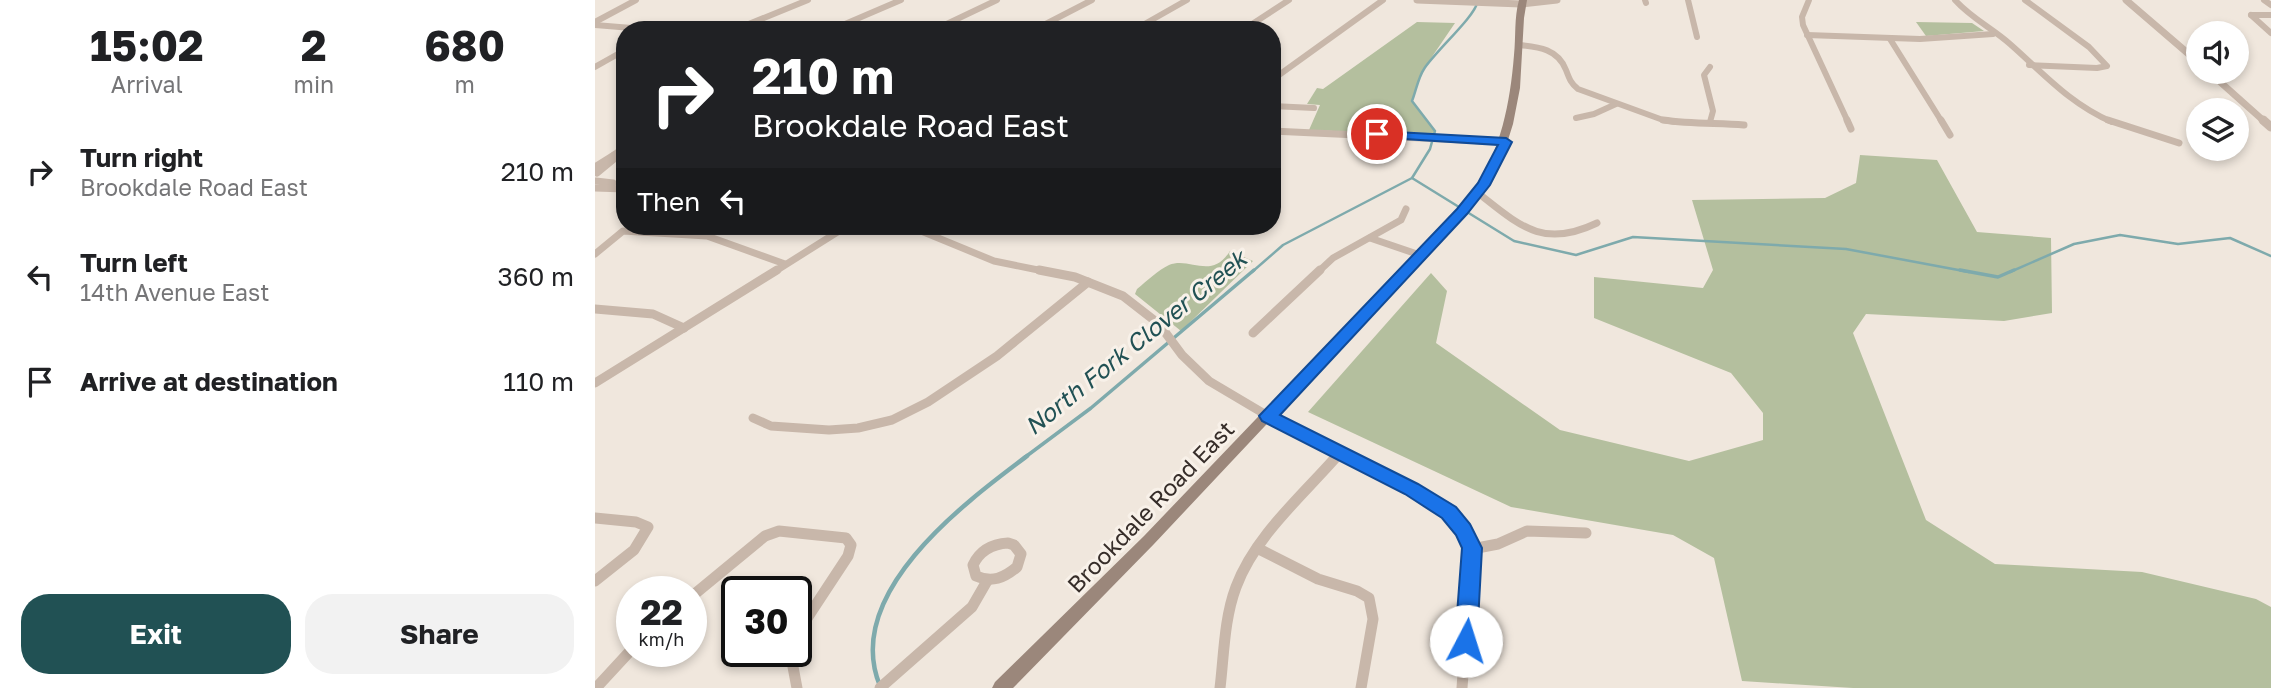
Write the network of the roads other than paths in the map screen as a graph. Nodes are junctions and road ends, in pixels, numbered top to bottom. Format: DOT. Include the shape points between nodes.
graph roads {
  1 [pos="636,0"];
  2 [pos="808,0"];
  3 [pos="901,0"];
  4 [pos="997,0"];
  5 [pos="1092,0"];
  6 [pos="1187,0"];
  7 [pos="1289,0"];
  8 [pos="1383,0"];
  9 [pos="1417,0"];
  10 [pos="1557,0"];
  11 [pos="1688,0"];
  12 [pos="1809,0"];
  13 [pos="1955,0"];
  14 [pos="2025,0"];
  15 [pos="2126,0"];
  16 [pos="2264,0"];
  17 [pos="1522,2"];
  18 [pos="2271,5"];
  19 [pos="2271,15"];
  20 [pos="756,21"];
  21 [pos="852,21"];
  22 [pos="953,21"];
  23 [pos="1051,21"];
  24 [pos="1150,21"];
  25 [pos="1257,21"];
  26 [pos="595,24"];
  27 [pos="616,26"];
  28 [pos="2271,33"];
  29 [pos="1993,34"];
  30 [pos="1807,35"];
  31 [pos="1697,37"];
  32 [pos="1890,39"];
  33 [pos="1519,45"];
  34 [pos="2186,52"];
  35 [pos="616,55"];
  36 [pos="2029,65"];
  37 [pos="595,67"];
  38 [pos="1710,67"];
  39 [pos="1281,74"];
  40 [pos="2222,84"];
  41 [pos="1616,104"];
  42 [pos="1281,106"];
  43 [pos="1314,108"];
  44 [pos="1576,118"];
  45 [pos="1710,122"];
  46 [pos="1744,125"];
  47 [pos="2271,128"];
  48 [pos="1851,129"];
  49 [pos="1281,131"];
  50 [pos="1949,135"];
  51 [pos="1506,142"];
  52 [pos="2179,143"];
  53 [pos="616,154"];
  54 [pos="596,177"];
  55 [pos="616,182"];
  56 [pos="616,185"];
  57 [pos="1478,193"];
  58 [pos="1406,209"];
  59 [pos="1597,223"];
  60 [pos="618,235"];
  61 [pos="698,235"];
  62 [pos="832,235"];
  63 [pos="931,235"];
  64 [pos="1370,238"];
  65 [pos="595,254"];
  66 [pos="1420,255"];
  67 [pos="785,264"];
  68 [pos="1088,282"];
  69 [pos="595,309"];
  70 [pos="684,328"];
  71 [pos="1253,333"];
  72 [pos="595,383"];
  73 [pos="1268,416"];
  74 [pos="753,418"];
  75 [pos="1341,452"];
  76 [pos="595,518"];
  77 [pos="1586,533"];
  78 [pos="1472,548"];
  79 [pos="1259,549"];
  80 [pos="595,581"];
  81 [pos="987,581"];
  82 [pos="707,584"];
  83 [pos="812,611"];
  84 [pos="616,666"];
  85 [pos="793,667"];
  86 [pos="596,688"];
  87 [pos="797,688"];
  88 [pos="880,688"];
  89 [pos="1001,688"];
  90 [pos="1220,688"];
  91 [pos="1361,688"];
  92 [pos="1462,688"];
  1 -- 26 [label="street"];
  2 -- 20 [label="street"];
  3 -- 21 [label="street"];
  4 -- 22 [label="street"];
  5 -- 23 [label="street"];
  6 -- 24 [label="street"];
  7 -- 25 [label="street"];
  8 -- 39 [label="street"];
  9 -- 17 [label="street"];
  10 -- 17 [label="street"];
  11 -- 31 [label="street"];
  12 -- 30 [label="street" via="1801,18"];
  13 -- 29 [label="street"];
  14 -- 36 [label="street" via="2042,18 2083,40 2107,66"];
  15 -- 34 [label="street"];
  16 -- 18 [label="street"];
  17 -- 33 [label="main road, Brookdale Road East"];
  19 -- 28 [label="street" via="2251,15"];
  26 -- 27 [label="street"];
  29 -- 32 [label="street"];
  29 -- 36 [label="street" via="2010,44"];
  30 -- 32 [label="street"];
  30 -- 48 [label="street"];
  32 -- 50 [label="street"];
  33 -- 41 [label="street" via="1556,54 1574,87"];
  33 -- 51 [label="main road, Brookdale Road East"];
  35 -- 37 [label="street"];
  36 -- 52 [label="street" via="2097,115"];
  38 -- 45 [label="street" via="1704,75 1714,117"];
  40 -- 47 [label="street"];
  41 -- 44 [label="street"];
  41 -- 45 [label="street" via="1671,121"];
  42 -- 43 [label="street"];
  45 -- 46 [label="street"];
  49 -- 51 [label="street"];
  51 -- 57 [label="main road, Brookdale Road East"];
  53 -- 54 [label="street"];
  54 -- 55 [label="street"];
  54 -- 56 [label="street"];
  57 -- 59 [label="street" via="1524,227 1547,236 1571,236"];
  57 -- 66 [label="main road, Brookdale Road East"];
  58 -- 64 [label="street" via="1401,220"];
  60 -- 65 [label="street"];
  61 -- 67 [label="street"];
  62 -- 67 [label="street"];
  63 -- 68 [label="street" via="993,261"];
  64 -- 66 [label="street"];
  64 -- 71 [label="street" via="1333,258"];
  66 -- 73 [label="main road, Brookdale Road East"];
  67 -- 70 [label="street"];
  68 -- 73 [label="street" via="1138,305 1209,380"];
  68 -- 74 [label="street" via="997,356 892,420 829,430 771,426"];
  69 -- 70 [label="street" via="653,314"];
  70 -- 72 [label="street"];
  73 -- 75 [label="street"];
  73 -- 89 [label="main road, Brookdale Road East"];
  75 -- 78 [label="street" via="1436,503 1464,530"];
  75 -- 79 [label="street"];
  76 -- 80 [label="street" via="648,527 634,550"];
  77 -- 78 [label="street" via="1527,531 1497,544"];
  78 -- 92 [label="street"];
  79 -- 90 [label="street" via="1235,592"];
  79 -- 91 [label="street" via="1371,602 1373,620"];
  81 -- 88 [label="street" via="972,607"];
  82 -- 83 [label="street" via="753,545 779,531 840,535 850,541 848,556"];
  84 -- 86 [label="street"];
  85 -- 87 [label="street"];
}
